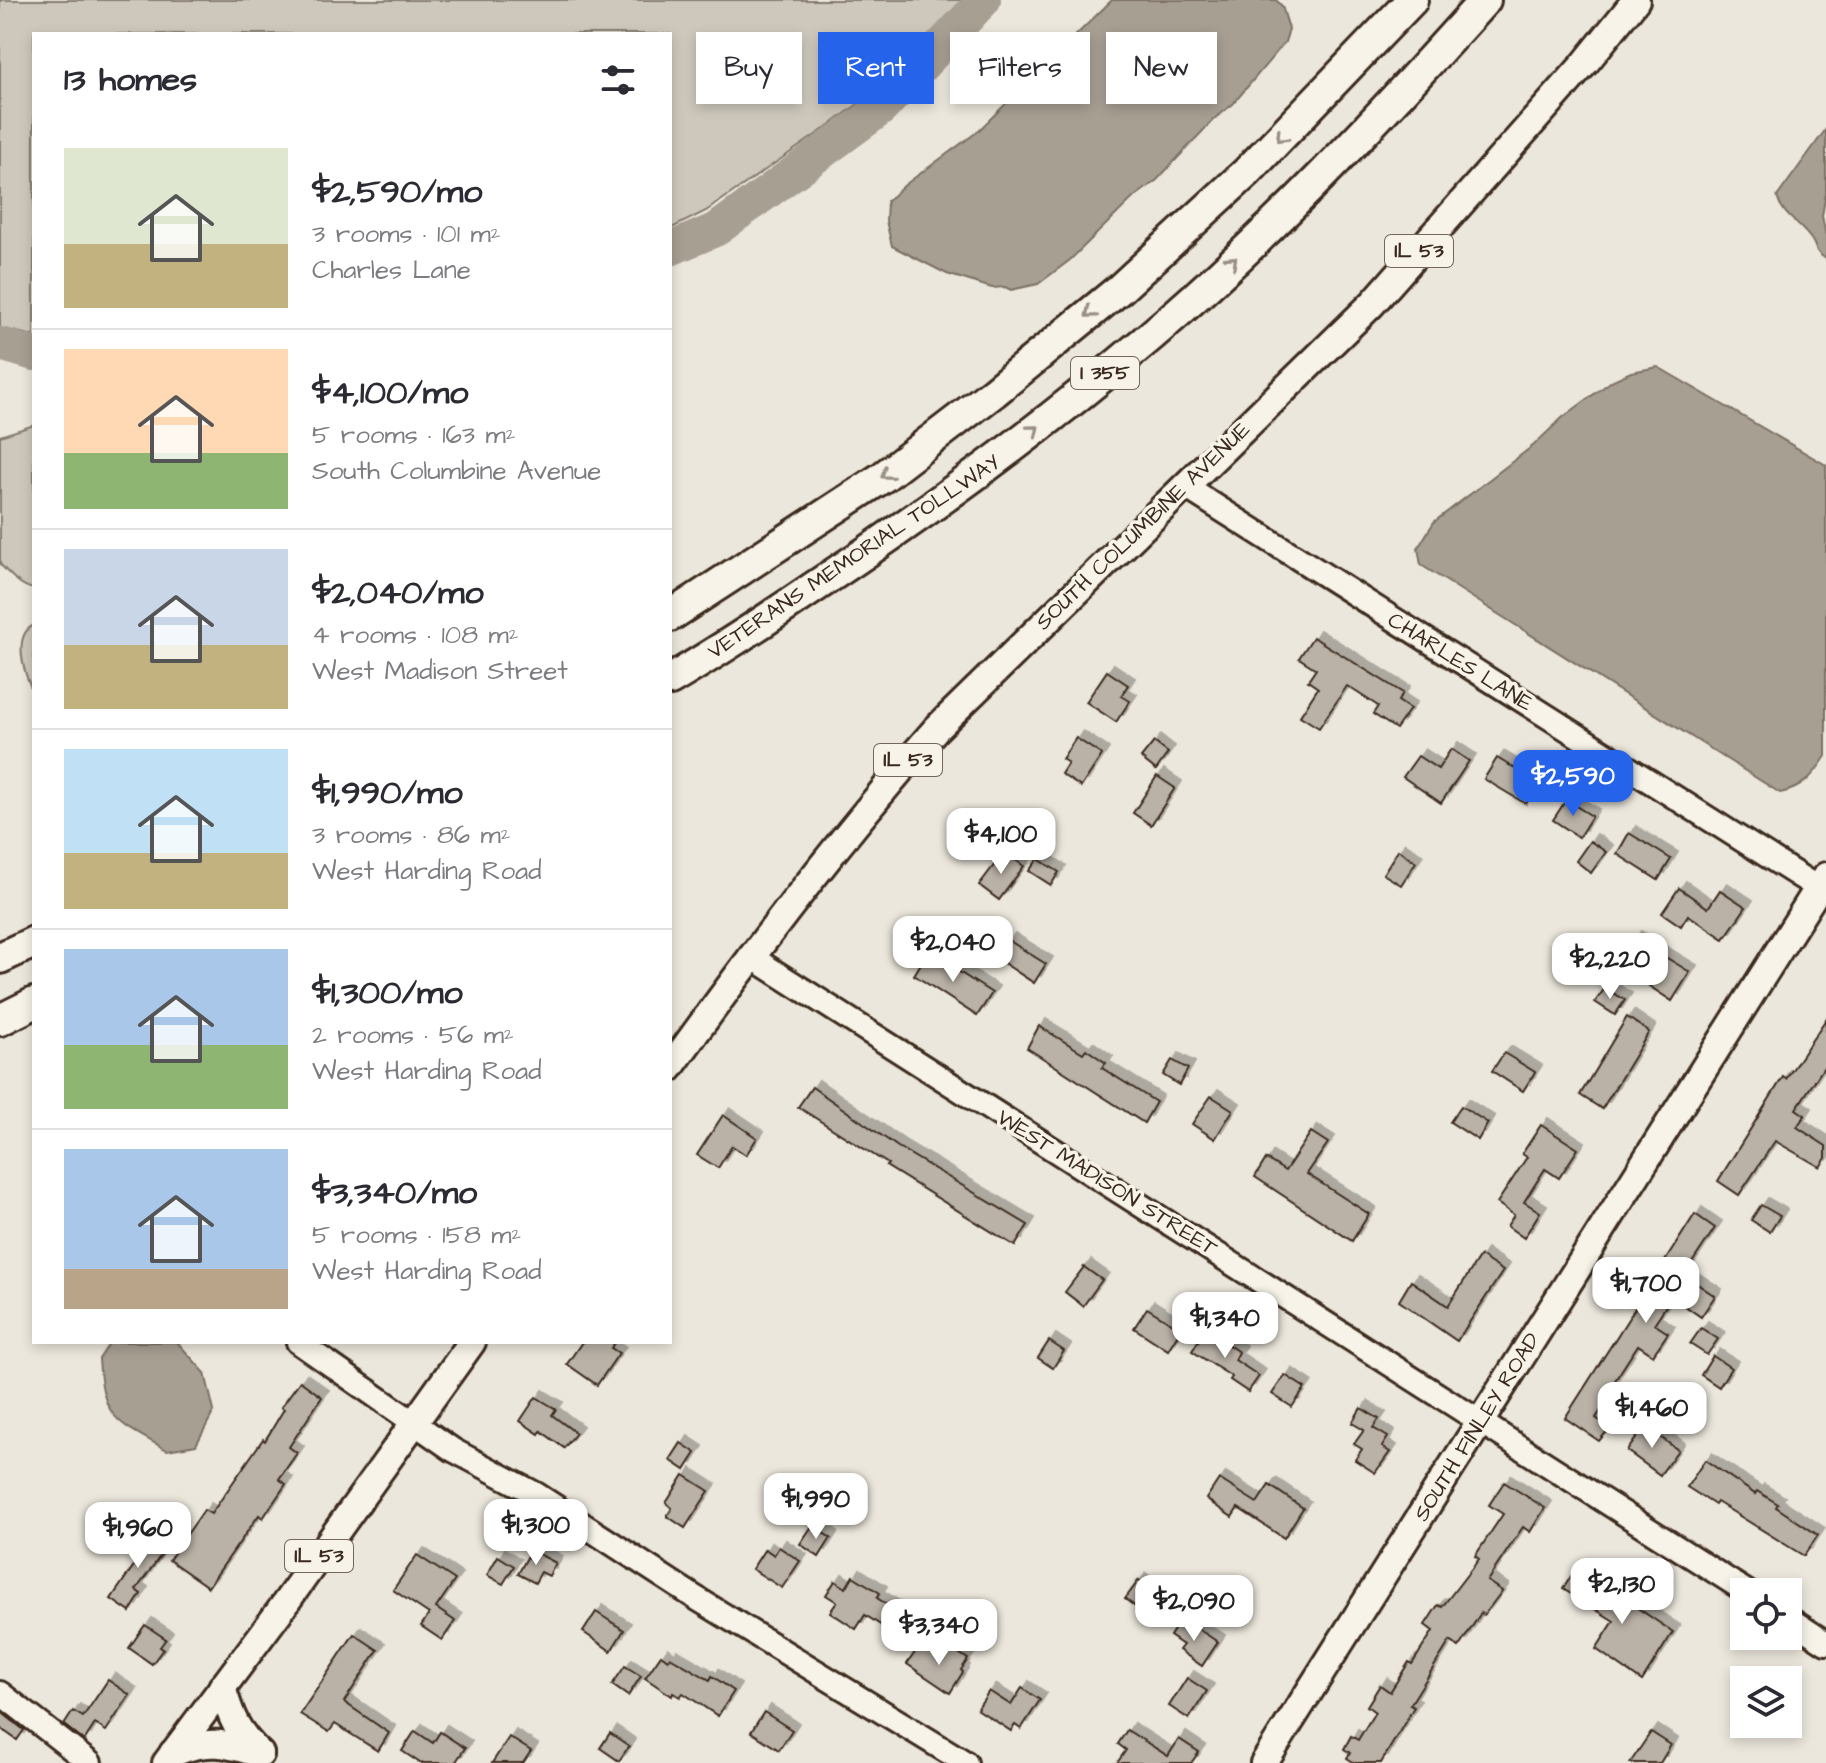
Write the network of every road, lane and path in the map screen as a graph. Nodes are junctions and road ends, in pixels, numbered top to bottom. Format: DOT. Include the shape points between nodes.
graph roads {
  1 [pos="1412,0"];
  2 [pos="1485,0"];
  3 [pos="1636,0"];
  4 [pos="1184,486"];
  5 [pos="672,615"];
  6 [pos="672,679"];
  7 [pos="1822,882"];
  8 [pos="32,943"];
  9 [pos="750,956"];
  10 [pos="0,958"];
  11 [pos="32,1004"];
  12 [pos="0,1020"];
  13 [pos="672,1065"];
  14 [pos="301,1344"];
  15 [pos="471,1344"];
  16 [pos="1480,1420"];
  17 [pos="413,1423"];
  18 [pos="1730,1581"];
  19 [pos="1802,1627"];
  20 [pos="1826,1643"];
  21 [pos="222,1687"];
  22 [pos="0,1693"];
  23 [pos="170,1758"];
  24 [pos="267,1759"];
  25 [pos="90,1763"];
  26 [pos="966,1763"];
  27 [pos="1264,1763"];
  1 -- 5 [label="highway, I 355, one-way" via="1247,172 1121,288 883,477"];
  6 -- 2 [label="highway, VETERANS MEMORIAL TOLLWAY / I 355, one-way" via="919,518 1154,334 1288,209"];
  3 -- 4 [label="main road, SOUTH COLUMBINE AVENUE / IL 53" via="1372,304"];
  4 -- 7 [label="street, CHARLES LANE"];
  4 -- 9 [label="main road, SOUTH COLUMBINE AVENUE / IL 53" via="936,729 869,804"];
  7 -- 16 [label="main road, SOUTH FINLEY ROAD"];
  8 -- 10 [label="highway"];
  9 -- 13 [label="main road, SOUTH COLUMBINE AVENUE / IL 53"];
  9 -- 16 [label="street, WEST MADISON STREET"];
  11 -- 12 [label="highway"];
  14 -- 17 [label="street"];
  15 -- 17 [label="main road, IL 53"];
  16 -- 18 [label="street, WEST MADISON STREET"];
  16 -- 27 [label="main road, SOUTH FINLEY ROAD"];
  17 -- 21 [label="main road, IL 53"];
  17 -- 26 [label="street"];
  19 -- 20 [label="street"];
  21 -- 23 [label="main road, IL 53"];
  21 -- 24 [label="main road" via="231,1719"];
  22 -- 25 [label="street"];
  23 -- 24 [label="main road" via="192,1745 215,1742"];
}
